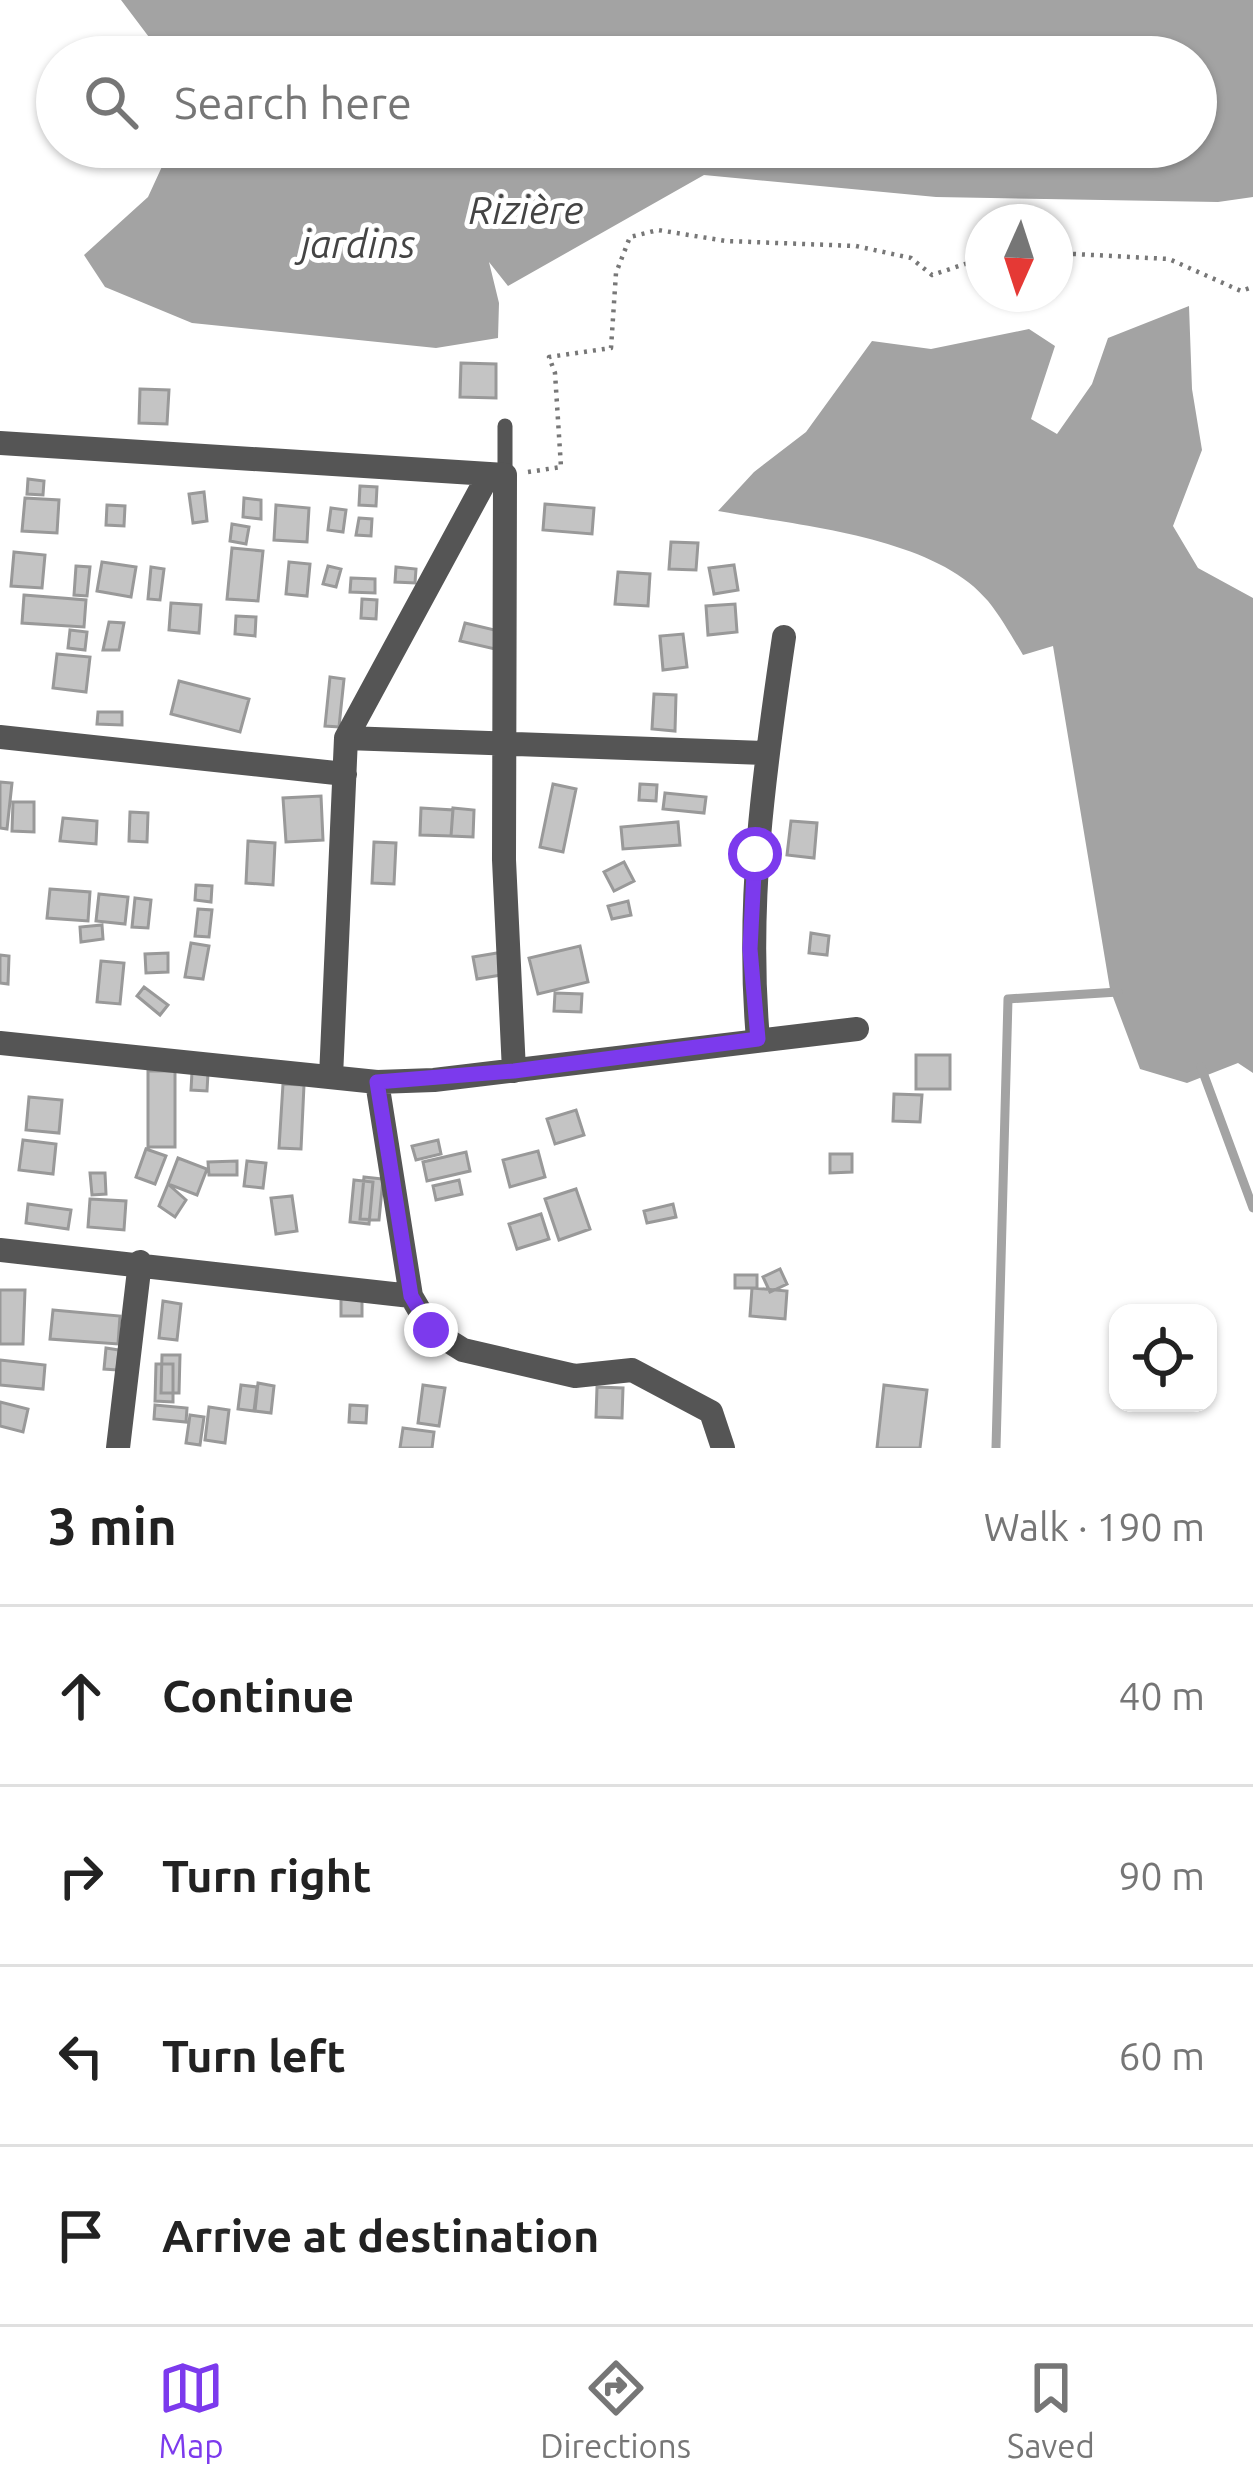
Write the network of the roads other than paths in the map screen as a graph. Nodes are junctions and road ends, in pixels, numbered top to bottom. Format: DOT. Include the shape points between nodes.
graph roads {
  1 [pos="506,427"];
  2 [pos="0,442"];
  3 [pos="497,475"];
  4 [pos="784,637"];
  5 [pos="0,737"];
  6 [pos="346,738"];
  7 [pos="508,743"];
  8 [pos="767,753"];
  9 [pos="345,774"];
  10 [pos="857,1029"];
  11 [pos="758,1039"];
  12 [pos="0,1043"];
  13 [pos="514,1071"];
  14 [pos="331,1077"];
  15 [pos="377,1082"];
  16 [pos="0,1250"];
  17 [pos="140,1262"];
  18 [pos="411,1296"];
  19 [pos="118,1448"];
  20 [pos="723,1448"];
  1 -- 3 [label="lane"];
  2 -- 3 [label="street"];
  3 -- 6 [label="street"];
  3 -- 7 [label="street"];
  4 -- 8 [label="street"];
  5 -- 9 [label="street"];
  6 -- 7 [label="street"];
  6 -- 9 [label="street"];
  7 -- 8 [label="street"];
  7 -- 13 [label="street" via="505,934"];
  8 -- 11 [label="street" via="750,949"];
  9 -- 14 [label="street"];
  10 -- 11 [label="street"];
  11 -- 13 [label="street"];
  12 -- 14 [label="street"];
  13 -- 15 [label="street"];
  14 -- 15 [label="street"];
  15 -- 18 [label="street"];
  16 -- 17 [label="street"];
  17 -- 18 [label="street"];
  17 -- 19 [label="street"];
  18 -- 20 [label="street" via="431,1330 464,1350 574,1376 611,1370 656,1379 712,1412"];
}
